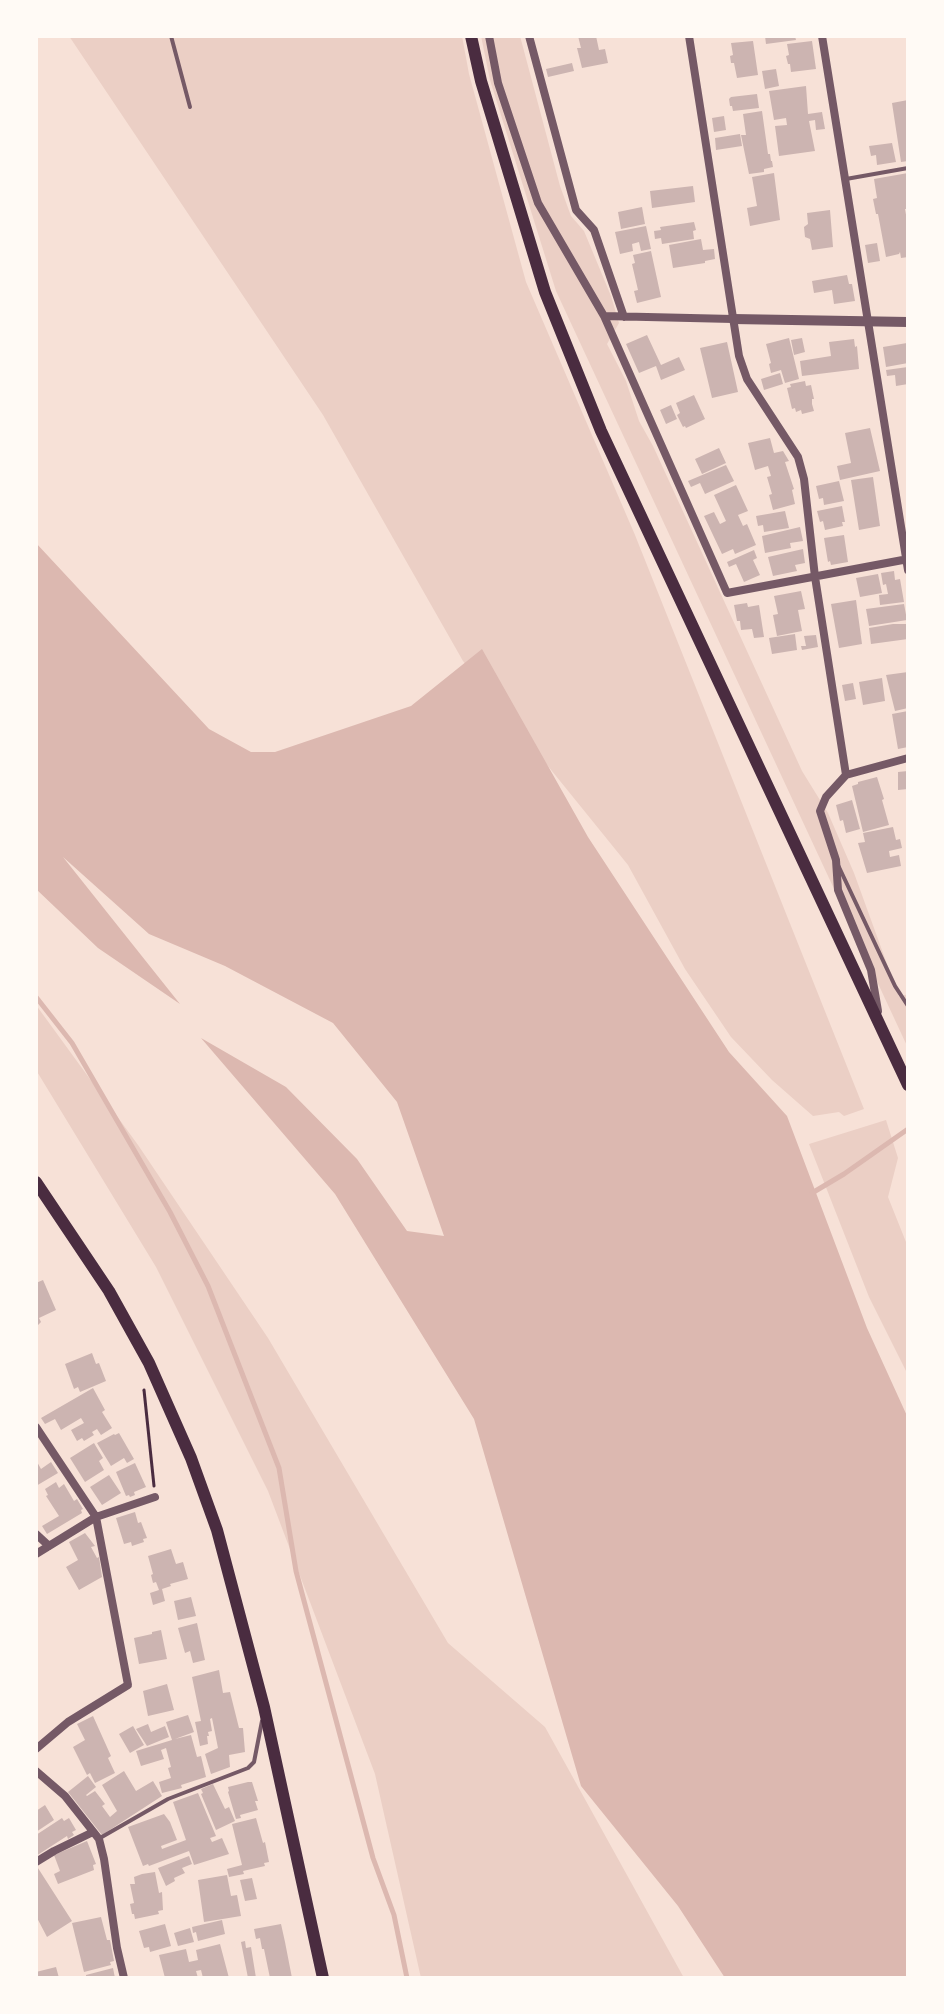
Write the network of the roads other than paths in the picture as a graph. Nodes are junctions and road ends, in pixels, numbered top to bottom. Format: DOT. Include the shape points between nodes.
graph roads {
  1 [pos="171,36"];
  2 [pos="471,36"];
  3 [pos="489,36"];
  4 [pos="529,36"];
  5 [pos="689,36"];
  6 [pos="822,36"];
  7 [pos="190,107"];
  8 [pos="908,168"];
  9 [pos="846,179"];
  10 [pos="604,316"];
  11 [pos="624,317"];
  12 [pos="733,319"];
  13 [pos="869,321"];
  14 [pos="908,322"];
  15 [pos="907,559"];
  16 [pos="908,570"];
  17 [pos="815,577"];
  18 [pos="908,758"];
  19 [pos="846,775"];
  20 [pos="836,860"];
  21 [pos="908,1006"];
  22 [pos="879,1023"];
  23 [pos="906,1066"];
  24 [pos="908,1085"];
  25 [pos="36,1182"];
  26 [pos="36,1427"];
  27 [pos="155,1497"];
  28 [pos="96,1517"];
  29 [pos="36,1534"];
  30 [pos="49,1546"];
  31 [pos="36,1554"];
  32 [pos="264,1707"];
  33 [pos="36,1749"];
  34 [pos="36,1771"];
  35 [pos="96,1836"];
  36 [pos="36,1862"];
  37 [pos="124,1978"];
  38 [pos="323,1978"];
  1 -- 7 [label="lane"];
  2 -- 22 [label="main road" via="545,292 601,431"];
  3 -- 10 [label="street" via="498,83 538,203"];
  4 -- 11 [label="street" via="576,210 594,230"];
  5 -- 12 [label="street"];
  6 -- 9 [label="street"];
  8 -- 9 [label="lane"];
  9 -- 13 [label="street"];
  10 -- 11 [label="street"];
  10 -- 17 [label="street" via="727,593"];
  11 -- 12 [label="street"];
  12 -- 13 [label="street"];
  12 -- 17 [label="street" via="747,379 798,457"];
  13 -- 14 [label="street"];
  13 -- 15 [label="street"];
  15 -- 16 [label="street"];
  15 -- 17 [label="street"];
  17 -- 19 [label="street"];
  18 -- 19 [label="street"];
  19 -- 20 [label="street" via="820,811"];
  20 -- 21 [label="lane"];
  20 -- 22 [label="street" via="838,890 871,970"];
  22 -- 23 [label="main road"];
  23 -- 24 [label="main road"];
  25 -- 32 [label="main road" via="109,1291 149,1363 191,1458 217,1530"];
  26 -- 28 [label="street"];
  27 -- 28 [label="street"];
  28 -- 30 [label="street"];
  28 -- 33 [label="street" via="128,1685"];
  29 -- 30 [label="street"];
  30 -- 31 [label="street"];
  32 -- 35 [label="lane" via="254,1762 248,1768 168,1799"];
  32 -- 38 [label="main road"];
  34 -- 35 [label="street" via="65,1796"];
  35 -- 36 [label="street"];
  35 -- 37 [label="street"];
}
